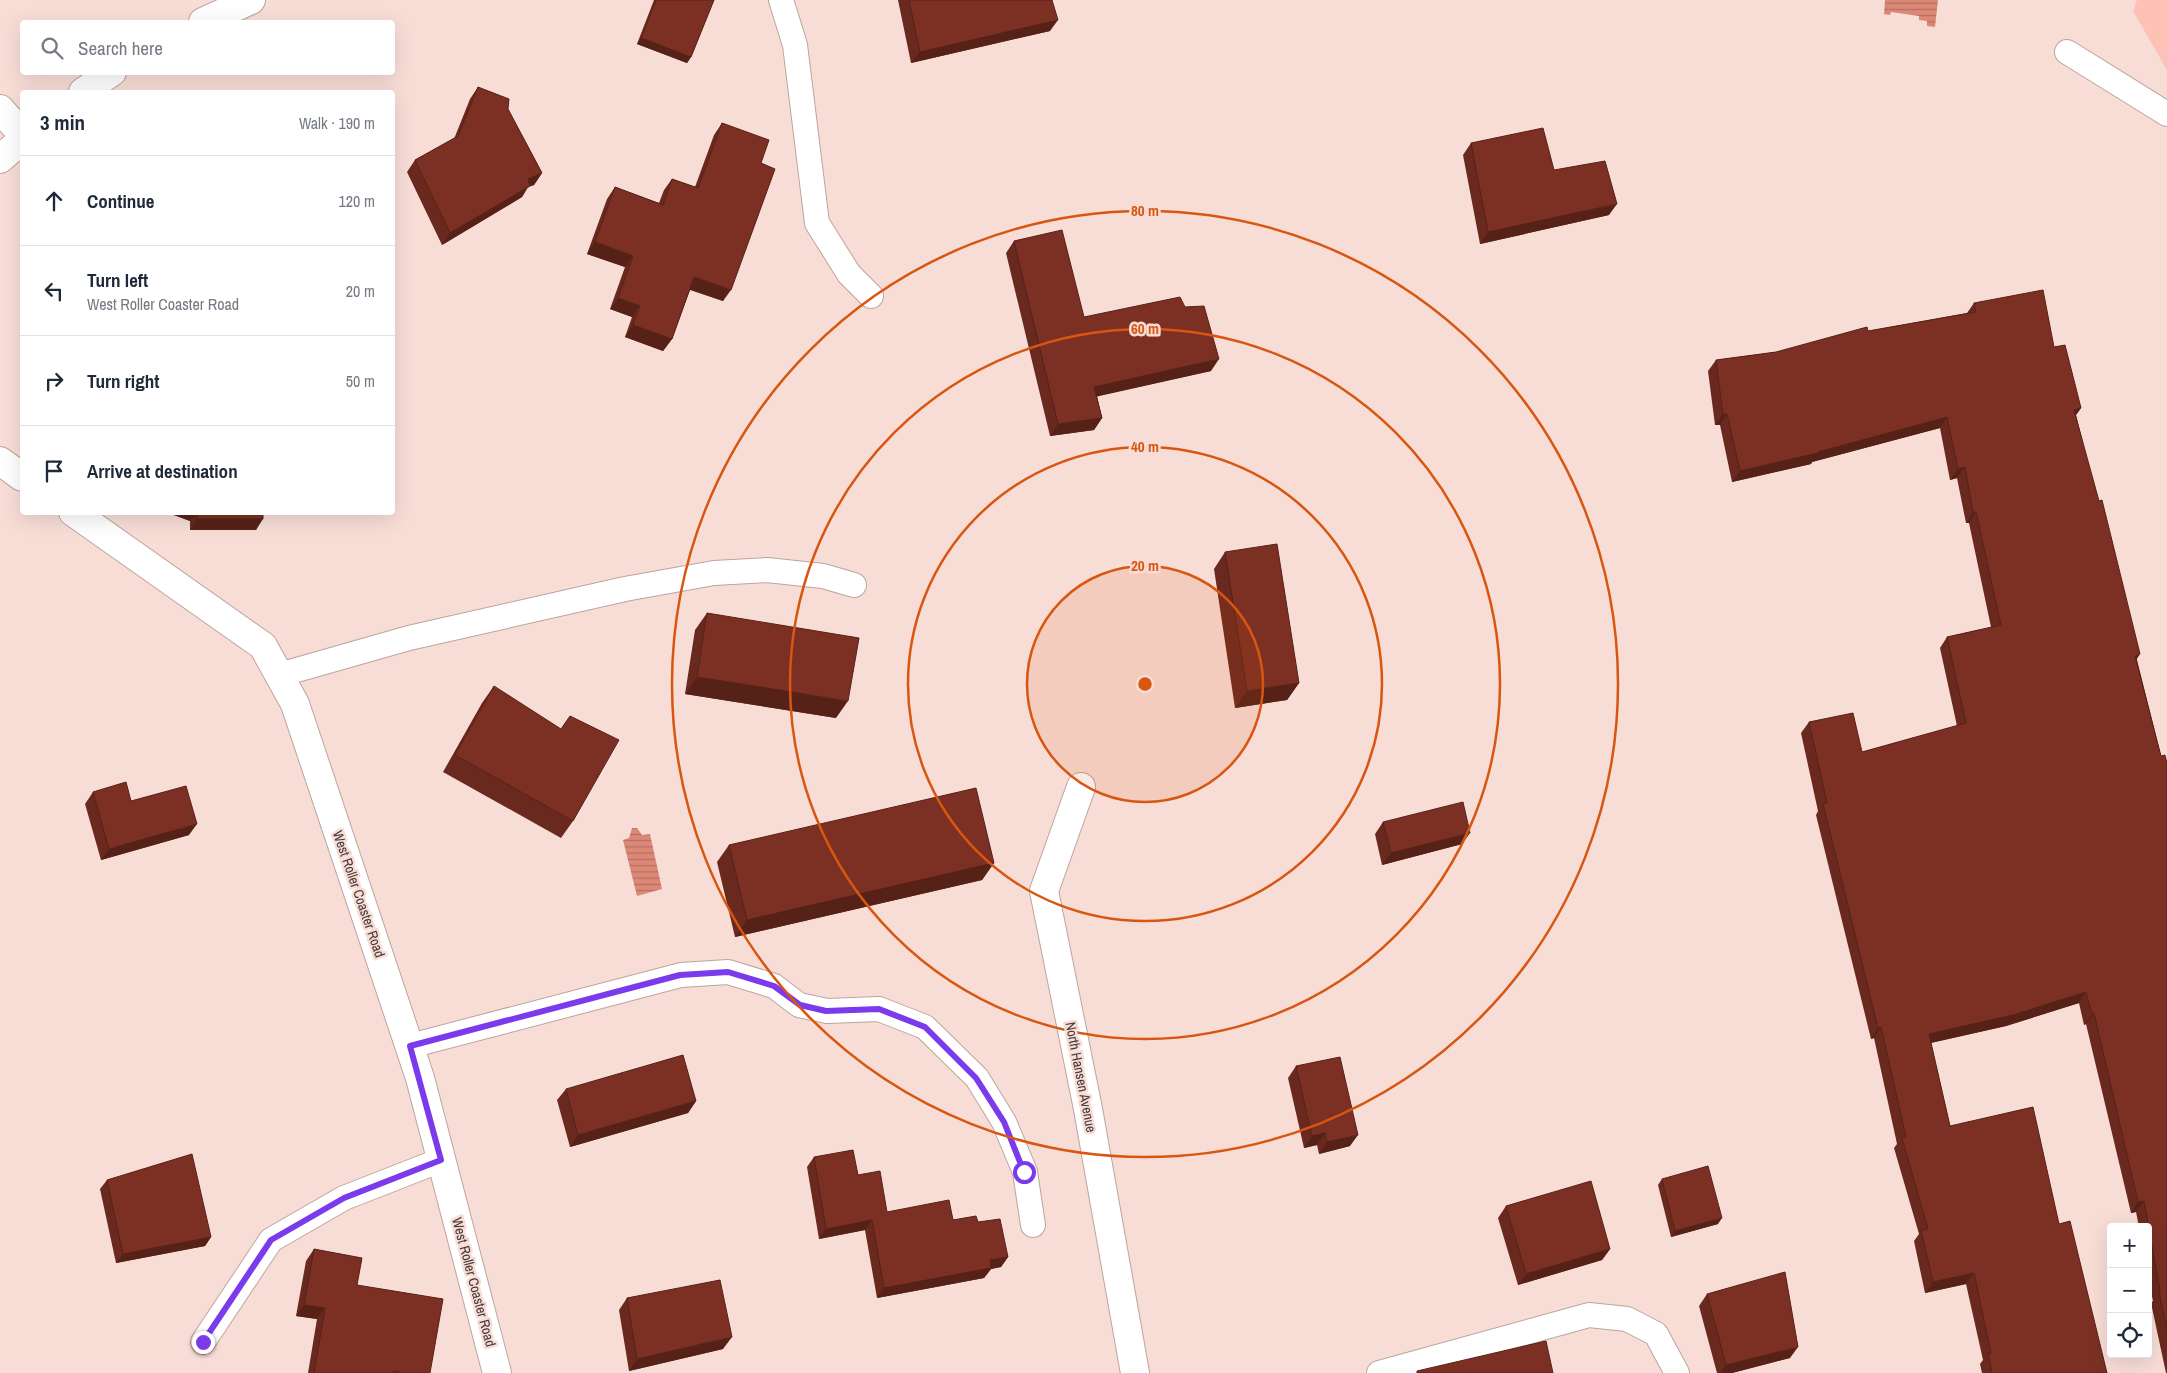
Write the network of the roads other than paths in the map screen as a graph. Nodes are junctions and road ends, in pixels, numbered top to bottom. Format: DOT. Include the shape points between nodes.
graph roads {
  1 [pos="251,0"];
  2 [pos="781,0"];
  3 [pos="207,20"];
  4 [pos="2067,52"];
  5 [pos="108,75"];
  6 [pos="86,90"];
  7 [pos="0,109"];
  8 [pos="2167,114"];
  9 [pos="20,132"];
  10 [pos="20,142"];
  11 [pos="0,159"];
  12 [pos="871,296"];
  13 [pos="0,461"];
  14 [pos="20,476"];
  15 [pos="77,515"];
  16 [pos="854,585"];
  17 [pos="279,675"];
  18 [pos="1081,787"];
  19 [pos="410,1046"];
  20 [pos="441,1160"];
  21 [pos="1033,1225"];
  22 [pos="203,1342"];
  23 [pos="497,1373"];
  24 [pos="1135,1373"];
  25 [pos="1379,1373"];
  26 [pos="1677,1373"];
  1 -- 3 [label="street"];
  2 -- 12 [label="lane" via="795,45 817,223 848,274"];
  4 -- 8 [label="lane"];
  5 -- 6 [label="street"];
  7 -- 9 [label="street"];
  10 -- 11 [label="street"];
  13 -- 14 [label="street"];
  15 -- 17 [label="street, West Roller Coaster Road" via="263,646"];
  16 -- 17 [label="lane" via="823,576 767,570 714,573 625,589 409,638"];
  17 -- 19 [label="street, West Roller Coaster Road" via="295,704"];
  18 -- 24 [label="street, North Hansen Avenue" via="1044,891 1088,1109"];
  19 -- 20 [label="street, West Roller Coaster Road"];
  19 -- 21 [label="lane" via="680,975 728,972 774,986 800,1005 826,1011 879,1009 925,1027 976,1078 1004,1122 1024,1172"];
  20 -- 22 [label="lane" via="344,1198 271,1240"];
  20 -- 23 [label="street, West Roller Coaster Road"];
  25 -- 26 [label="lane" via="1589,1315 1627,1319 1656,1334"];
}
